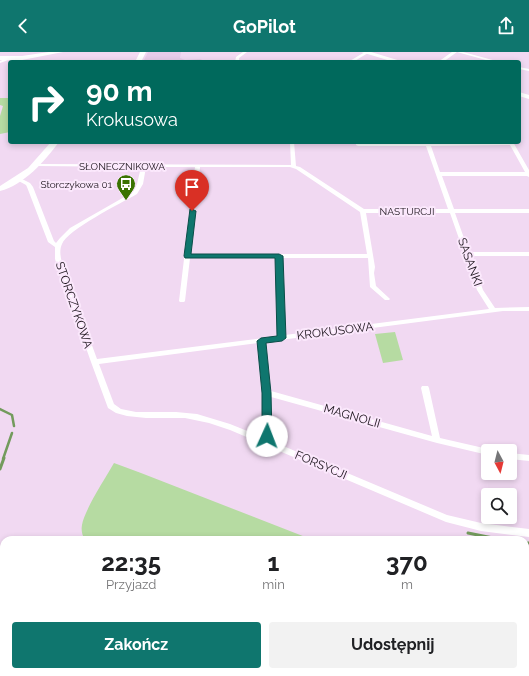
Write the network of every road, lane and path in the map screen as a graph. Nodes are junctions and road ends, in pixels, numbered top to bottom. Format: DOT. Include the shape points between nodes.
graph roads {
  1 [pos="60,52"];
  2 [pos="245,52"];
  3 [pos="365,52"];
  4 [pos="455,52"];
  5 [pos="458,52"];
  6 [pos="0,58"];
  7 [pos="10,58"];
  8 [pos="237,60"];
  9 [pos="353,60"];
  10 [pos="394,60"];
  11 [pos="443,60"];
  12 [pos="490,60"];
  13 [pos="0,62"];
  14 [pos="53,144"];
  15 [pos="292,144"];
  16 [pos="392,144"];
  17 [pos="427,144"];
  18 [pos="512,144"];
  19 [pos="358,145"];
  20 [pos="37,165"];
  21 [pos="144,166"];
  22 [pos="198,166"];
  23 [pos="294,166"];
  24 [pos="438,174"];
  25 [pos="528,175"];
  26 [pos="18,179"];
  27 [pos="0,189"];
  28 [pos="452,211"];
  29 [pos="529,211"];
  30 [pos="363,212"];
  31 [pos="57,246"];
  32 [pos="468,254"];
  33 [pos="529,254"];
  34 [pos="187,256"];
  35 [pos="279,256"];
  36 [pos="370,256"];
  37 [pos="387,300"];
  38 [pos="182,301"];
  39 [pos="529,309"];
  40 [pos="493,310"];
  41 [pos="282,338"];
  42 [pos="261,341"];
  43 [pos="94,362"];
  44 [pos="424,388"];
  45 [pos="267,393"];
  46 [pos="437,440"];
  47 [pos="265,442"];
  48 [pos="481,450"];
  49 [pos="517,457"];
  50 [pos="529,458"];
  51 [pos="529,533"];
  1 -- 7 [label="street"];
  2 -- 8 [label="street"];
  3 -- 9 [label="street"];
  3 -- 10 [label="street"];
  4 -- 11 [label="street"];
  5 -- 12 [label="street"];
  6 -- 7 [label="street"];
  7 -- 13 [label="street"];
  14 -- 20 [label="street"];
  15 -- 23 [label="street"];
  16 -- 19 [label="street"];
  17 -- 24 [label="street, SASANKI"];
  18 -- 25 [label="street"];
  20 -- 21 [label="street, SŁONECZNIKOWA"];
  20 -- 26 [label="street"];
  21 -- 22 [label="street, SŁONECZNIKOWA"];
  21 -- 31 [label="street, STORCZYKOWA" via="139,188 135,193 72,229"];
  22 -- 23 [label="street, SŁONECZNIKOWA"];
  22 -- 34 [label="street"];
  23 -- 30 [label="street, SŁONECZNIKOWA"];
  24 -- 25 [label="street"];
  24 -- 28 [label="street, SASANKI"];
  26 -- 27 [label="street"];
  26 -- 31 [label="street, STORCZYKOWA" via="30,187 51,242"];
  28 -- 29 [label="street"];
  28 -- 30 [label="street, NASTURCJI"];
  28 -- 32 [label="street, SASANKI"];
  30 -- 36 [label="street"];
  31 -- 43 [label="street, STORCZYKOWA" via="56,254"];
  32 -- 33 [label="street"];
  32 -- 40 [label="street, SASANKI" via="480,290"];
  34 -- 35 [label="street"];
  34 -- 38 [label="street"];
  35 -- 36 [label="street"];
  35 -- 41 [label="street"];
  36 -- 37 [label="street" via="373,287"];
  39 -- 40 [label="street, KROKUSOWA"];
  40 -- 41 [label="street, KROKUSOWA"];
  41 -- 42 [label="street, KROKUSOWA"];
  42 -- 43 [label="street, KROKUSOWA"];
  42 -- 45 [label="street"];
  43 -- 47 [label="street, FORSYCJI" via="111,406 122,413 183,415 209,419"];
  44 -- 46 [label="street"];
  45 -- 46 [label="street, MAGNOLII"];
  45 -- 47 [label="street" via="268,426"];
  46 -- 48 [label="street, MAGNOLII"];
  47 -- 51 [label="street, FORSYCJI" via="446,518 481,527"];
  49 -- 50 [label="street"];
}
